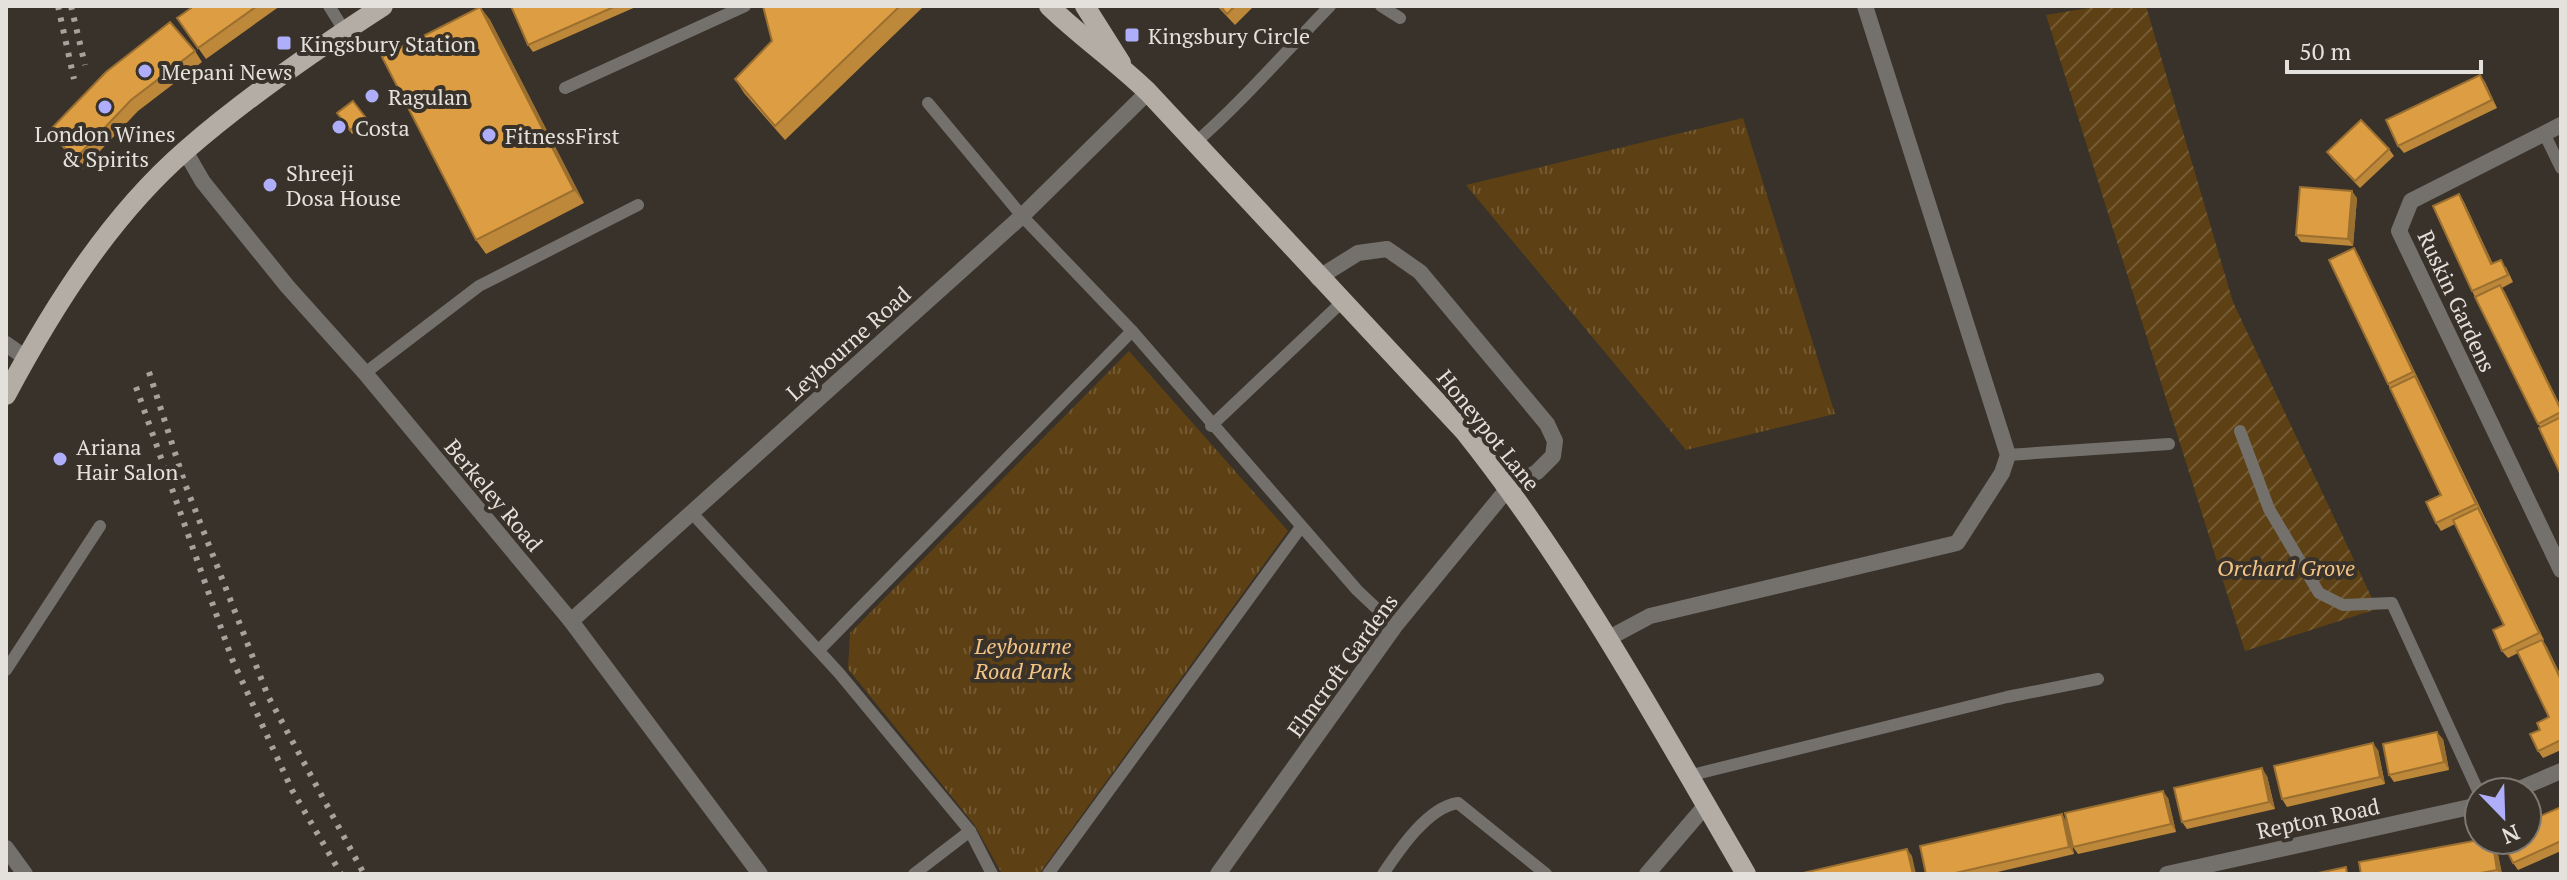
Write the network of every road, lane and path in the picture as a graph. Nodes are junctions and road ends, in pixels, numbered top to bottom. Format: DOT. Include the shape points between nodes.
graph roads {
  1 [pos="329,6"];
  2 [pos="383,6"];
  3 [pos="745,6"];
  4 [pos="1049,6"];
  5 [pos="1085,6"];
  6 [pos="1330,6"];
  7 [pos="1381,6"];
  8 [pos="1865,6"];
  9 [pos="1400,18"];
  10 [pos="344,30"];
  11 [pos="1125,70"];
  12 [pos="565,88"];
  13 [pos="1148,92"];
  14 [pos="928,103"];
  15 [pos="2561,125"];
  16 [pos="2544,133"];
  17 [pos="1195,143"];
  18 [pos="185,151"];
  19 [pos="2561,168"];
  20 [pos="638,205"];
  21 [pos="1022,216"];
  22 [pos="1318,278"];
  23 [pos="1342,302"];
  24 [pos="1132,331"];
  25 [pos="6,344"];
  26 [pos="26,358"];
  27 [pos="365,373"];
  28 [pos="6,395"];
  29 [pos="1211,426"];
  30 [pos="2240,431"];
  31 [pos="2169,444"];
  32 [pos="2008,455"];
  33 [pos="1509,487"];
  34 [pos="691,512"];
  35 [pos="100,526"];
  36 [pos="1301,527"];
  37 [pos="2561,570"];
  38 [pos="571,621"];
  39 [pos="1395,626"];
  40 [pos="1609,638"];
  41 [pos="819,650"];
  42 [pos="6,670"];
  43 [pos="2098,679"];
  44 [pos="1692,775"];
  45 [pos="2471,776"];
  46 [pos="1706,805"];
  47 [pos="2463,809"];
  48 [pos="970,831"];
  49 [pos="6,848"];
  50 [pos="25,874"];
  51 [pos="760,874"];
  52 [pos="914,874"];
  53 [pos="992,874"];
  54 [pos="1048,874"];
  55 [pos="1218,874"];
  56 [pos="1383,874"];
  57 [pos="1546,874"];
  58 [pos="1647,874"];
  59 [pos="1746,874"];
  60 [pos="2167,874"];
  1 -- 10 [label="lane"];
  2 -- 10 [label="main road"];
  3 -- 12 [label="lane"];
  4 -- 11 [label="main road, Honeypot Lane" via="1085,42"];
  5 -- 11 [label="main road, Honeypot Lane"];
  6 -- 17 [label="lane"];
  7 -- 9 [label="lane"];
  8 -- 32 [label="street"];
  10 -- 18 [label="main road"];
  11 -- 13 [label="main road, Honeypot Lane"];
  13 -- 17 [label="main road, Honeypot Lane"];
  13 -- 21 [label="street, Leybourne Road"];
  14 -- 21 [label="lane"];
  15 -- 16 [label="street, Ruskin Gardens"];
  16 -- 19 [label="lane"];
  16 -- 37 [label="street, Ruskin Gardens" via="2411,201 2399,231"];
  17 -- 22 [label="main road, Honeypot Lane"];
  18 -- 26 [label="main road" via="94,251"];
  18 -- 27 [label="street, Berkeley Road" via="203,182"];
  20 -- 27 [label="lane" via="479,286"];
  21 -- 24 [label="lane"];
  21 -- 34 [label="street, Leybourne Road"];
  22 -- 23 [label="main road, Honeypot Lane"];
  22 -- 33 [label="street, Elmcroft Gardens" via="1358,253 1387,249 1420,272 1547,424 1555,441 1553,456"];
  23 -- 29 [label="lane"];
  23 -- 33 [label="main road, Honeypot Lane" via="1437,400"];
  24 -- 29 [label="lane"];
  24 -- 41 [label="lane"];
  25 -- 26 [label="street"];
  26 -- 28 [label="main road"];
  27 -- 38 [label="street, Berkeley Road"];
  29 -- 36 [label="lane"];
  30 -- 45 [label="lane" via="2269,509 2319,593 2343,605 2392,603"];
  31 -- 32 [label="lane"];
  32 -- 40 [label="street" via="1957,543 1650,616"];
  33 -- 39 [label="street, Elmcroft Gardens"];
  33 -- 40 [label="main road, Honeypot Lane"];
  34 -- 38 [label="street, Leybourne Road"];
  34 -- 41 [label="lane"];
  35 -- 42 [label="lane"];
  36 -- 39 [label="lane"];
  36 -- 54 [label="lane"];
  38 -- 51 [label="street, Berkeley Road"];
  39 -- 55 [label="street, Elmcroft Gardens"];
  40 -- 44 [label="main road, Honeypot Lane"];
  41 -- 48 [label="lane"];
  43 -- 44 [label="lane"];
  44 -- 46 [label="main road, Honeypot Lane"];
  46 -- 58 [label="street"];
  46 -- 59 [label="main road, Honeypot Lane"];
  47 -- 60 [label="street, Repton Road"];
  48 -- 52 [label="lane"];
  48 -- 53 [label="lane"];
  49 -- 50 [label="street"];
  56 -- 57 [label="lane" via="1436,813 1458,803"];
}
